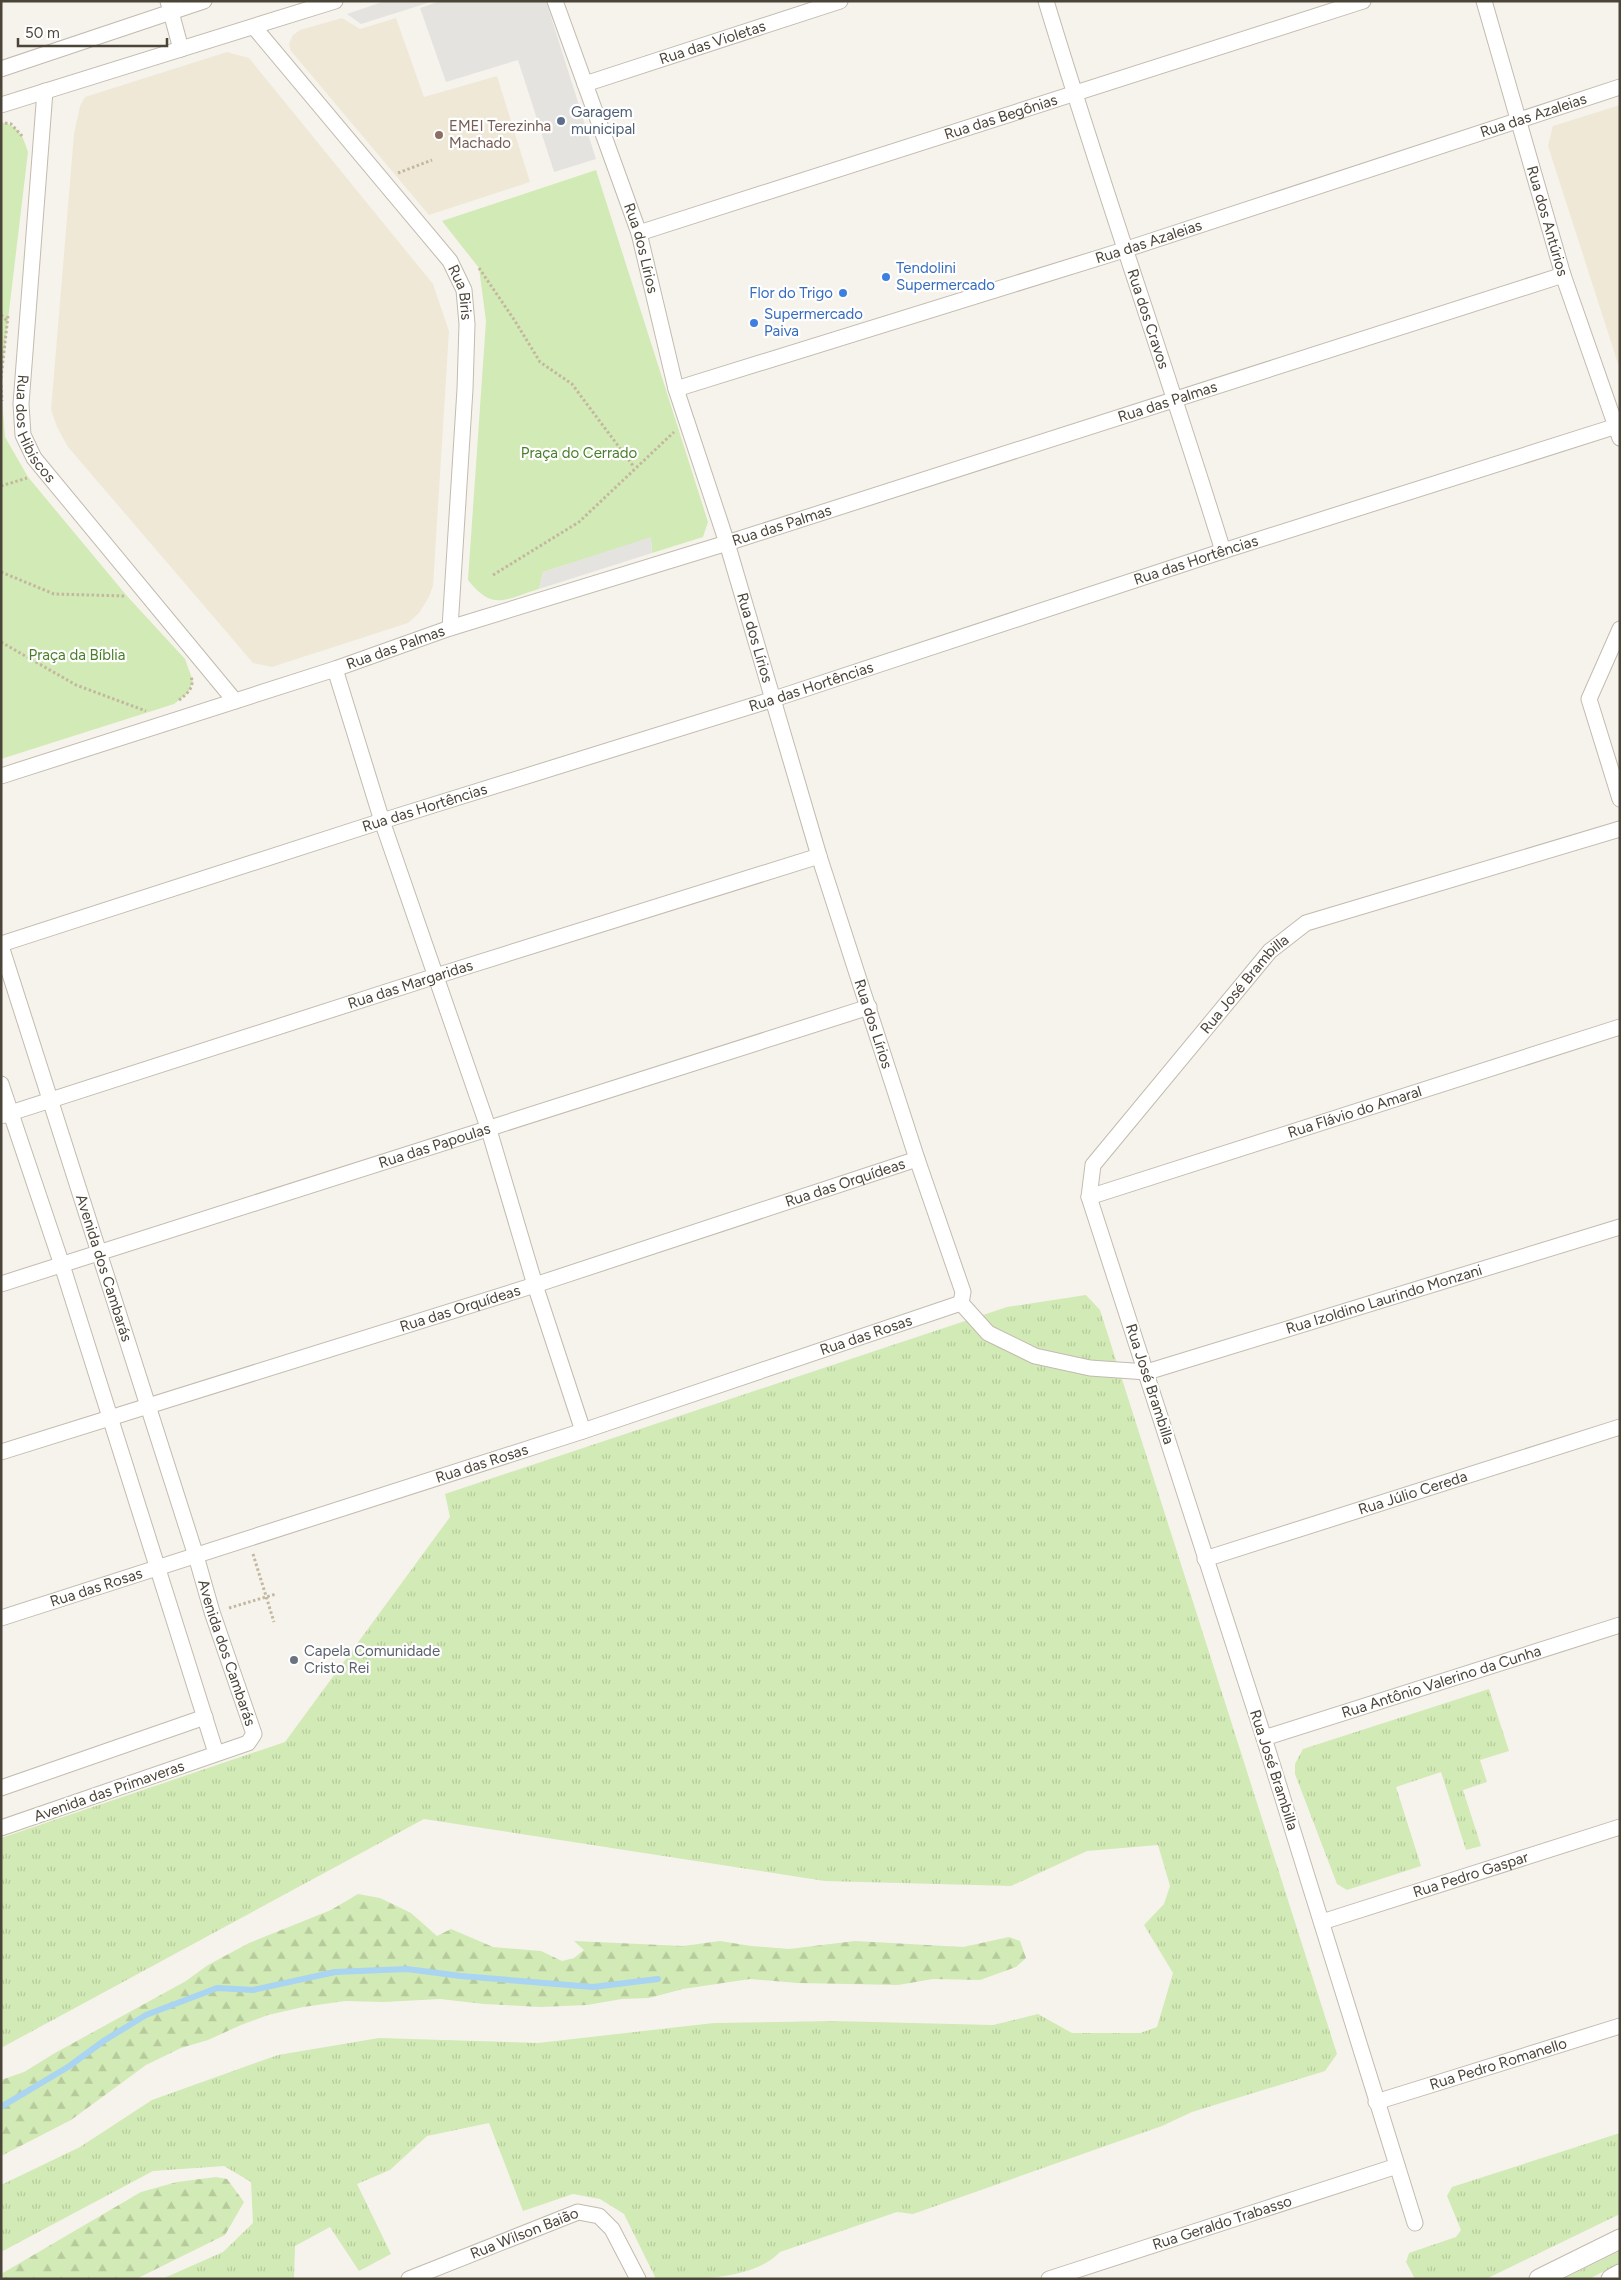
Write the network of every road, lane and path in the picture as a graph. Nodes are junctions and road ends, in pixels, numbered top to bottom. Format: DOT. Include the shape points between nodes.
graph roads {
  1 [pos="204,1"];
  2 [pos="335,1"];
  3 [pos="555,1"];
  4 [pos="840,1"];
  5 [pos="1046,1"];
  6 [pos="1363,1"];
  7 [pos="1484,1"];
  8 [pos="170,6"];
  9 [pos="254,27"];
  10 [pos="181,49"];
  11 [pos="1,69"];
  12 [pos="585,84"];
  13 [pos="1620,87"];
  14 [pos="45,91"];
  15 [pos="1074,94"];
  16 [pos="1,105"];
  17 [pos="1518,120"];
  18 [pos="432,160"];
  19 [pos="395,174"];
  20 [pos="639,232"];
  21 [pos="1124,250"];
  22 [pos="479,268"];
  23 [pos="1563,275"];
  24 [pos="1,315"];
  25 [pos="8,321"];
  26 [pos="1,385"];
  27 [pos="676,389"];
  28 [pos="1176,400"];
  29 [pos="2,402"];
  30 [pos="678,428"];
  31 [pos="1619,430"];
  32 [pos="634,467"];
  33 [pos="24,471"];
  34 [pos="28,477"];
  35 [pos="34,485"];
  36 [pos="1,486"];
  37 [pos="727,543"];
  38 [pos="1223,551"];
  39 [pos="1,572"];
  40 [pos="493,575"];
  41 [pos="120,588"];
  42 [pos="127,596"];
  43 [pos="133,603"];
  44 [pos="450,628"];
  45 [pos="1620,629"];
  46 [pos="1,642"];
  47 [pos="335,669"];
  48 [pos="190,674"];
  49 [pos="774,699"];
  50 [pos="235,701"];
  51 [pos="174,704"];
  52 [pos="140,715"];
  53 [pos="1,776"];
  54 [pos="1620,799"];
  55 [pos="382,821"];
  56 [pos="1620,829"];
  57 [pos="819,856"];
  58 [pos="1,945"];
  59 [pos="436,976"];
  60 [pos="869,1007"];
  61 [pos="1620,1027"];
  62 [pos="1,1084"];
  63 [pos="49,1100"];
  64 [pos="6,1115"];
  65 [pos="489,1130"];
  66 [pos="917,1159"];
  67 [pos="1089,1197"];
  68 [pos="1620,1227"];
  69 [pos="100,1253"];
  70 [pos="62,1265"];
  71 [pos="1,1284"];
  72 [pos="535,1285"];
  73 [pos="961,1303"];
  74 [pos="1147,1372"];
  75 [pos="148,1406"];
  76 [pos="110,1417"];
  77 [pos="1620,1427"];
  78 [pos="583,1432"];
  79 [pos="1,1452"];
  80 [pos="248,1539"];
  81 [pos="196,1556"];
  82 [pos="1205,1559"];
  83 [pos="159,1568"];
  84 [pos="276,1594"];
  85 [pos="266,1597"];
  86 [pos="212,1612"];
  87 [pos="1,1618"];
  88 [pos="274,1622"];
  89 [pos="1620,1625"];
  90 [pos="205,1717"];
  91 [pos="1264,1738"];
  92 [pos="216,1753"];
  93 [pos="1,1788"];
  94 [pos="1620,1826"];
  95 [pos="1,1828"];
  96 [pos="1322,1922"];
  97 [pos="1620,2026"];
  98 [pos="1376,2102"];
  99 [pos="1396,2166"];
  100 [pos="1415,2224"];
  101 [pos="1620,2238"];
  102 [pos="1620,2274"];
  103 [pos="409,2279"];
  104 [pos="638,2279"];
  105 [pos="1049,2279"];
  106 [pos="1539,2279"];
  107 [pos="1611,2279"];
  1 -- 8 [label="street"];
  2 -- 9 [label="street"];
  3 -- 12 [label="street, Rua dos Lírios"];
  4 -- 12 [label="street, Rua das Violetas"];
  5 -- 15 [label="street, Rua dos Cravos"];
  6 -- 15 [label="street, Rua das Begônias"];
  7 -- 17 [label="street, Rua dos Antúrios"];
  8 -- 10 [label="street"];
  8 -- 11 [label="street"];
  9 -- 10 [label="street"];
  9 -- 44 [label="street, Rua Biris" via="450,261 464,290 467,324 465,389"];
  10 -- 14 [label="street"];
  12 -- 20 [label="street, Rua dos Lírios"];
  13 -- 17 [label="street, Rua das Azaleias"];
  14 -- 16 [label="street"];
  14 -- 50 [label="street, Rua dos Hibiscos" via="21,404 23,435 34,458"];
  15 -- 20 [label="street, Rua das Begônias"];
  15 -- 21 [label="street, Rua dos Cravos"];
  17 -- 21 [label="street, Rua das Azaleias"];
  17 -- 23 [label="street, Rua dos Antúrios"];
  18 -- 19 [label="path"];
  20 -- 27 [label="street, Rua dos Lírios"];
  21 -- 27 [label="street, Rua das Azaleias"];
  21 -- 28 [label="street, Rua dos Cravos"];
  22 -- 32 [label="path" via="540,362 572,384"];
  23 -- 28 [label="street, Rua das Palmas"];
  23 -- 31 [label="street, Rua dos Antúrios"];
  24 -- 25 [label="path"];
  26 -- 29 [label="path"];
  27 -- 37 [label="street, Rua dos Lírios"];
  28 -- 37 [label="street, Rua das Palmas"];
  28 -- 38 [label="street, Rua dos Cravos"];
  30 -- 32 [label="path"];
  31 -- 38 [label="street, Rua das Hortências"];
  32 -- 40 [label="path" via="579,522"];
  33 -- 34 [label="path"];
  34 -- 35 [label="path"];
  34 -- 36 [label="path"];
  37 -- 44 [label="street, Rua das Palmas"];
  37 -- 49 [label="street, Rua dos Lírios"];
  38 -- 49 [label="street, Rua das Hortências"];
  39 -- 42 [label="path" via="54,594"];
  41 -- 42 [label="path"];
  42 -- 43 [label="path"];
  44 -- 47 [label="street, Rua das Palmas"];
  45 -- 54 [label="street" via="1589,699"];
  46 -- 52 [label="path" via="76,685 149,712"];
  47 -- 50 [label="street, Rua das Palmas"];
  47 -- 55 [label="street"];
  48 -- 51 [label="path" via="193,681 188,693"];
  49 -- 55 [label="street, Rua das Hortências"];
  49 -- 57 [label="street, Rua dos Lírios"];
  50 -- 53 [label="street, Rua das Palmas"];
  55 -- 58 [label="street, Rua das Hortências"];
  55 -- 59 [label="street"];
  56 -- 67 [label="street, Rua José Brambilla" via="1306,923 1270,951 1093,1165"];
  57 -- 59 [label="street, Rua das Margaridas"];
  57 -- 60 [label="street, Rua dos Lírios"];
  58 -- 63 [label="street, Avenida dos Cambarás"];
  59 -- 63 [label="street, Rua das Margaridas"];
  59 -- 65 [label="street"];
  60 -- 65 [label="street, Rua das Papoulas"];
  60 -- 66 [label="street, Rua dos Lírios"];
  61 -- 67 [label="street, Rua Flávio do Amaral"];
  62 -- 64 [label="street"];
  63 -- 64 [label="street, Rua das Margaridas"];
  63 -- 69 [label="street, Avenida dos Cambarás"];
  64 -- 70 [label="street"];
  65 -- 69 [label="street, Rua das Papoulas"];
  65 -- 72 [label="street"];
  66 -- 72 [label="street, Rua das Orquídeas"];
  66 -- 73 [label="street, Rua dos Lírios" via="963,1292"];
  67 -- 74 [label="street, Rua José Brambilla"];
  68 -- 74 [label="street, Rua Izoldino Laurindo Monzani"];
  69 -- 70 [label="street, Rua das Papoulas"];
  69 -- 75 [label="street, Avenida dos Cambarás"];
  70 -- 71 [label="street, Rua das Papoulas"];
  70 -- 76 [label="street"];
  72 -- 75 [label="street, Rua das Orquídeas"];
  72 -- 78 [label="street"];
  73 -- 74 [label="street" via="988,1333 1035,1356 1090,1368"];
  73 -- 78 [label="street, Rua das Rosas"];
  74 -- 82 [label="street, Rua José Brambilla"];
  75 -- 76 [label="street, Rua das Orquídeas"];
  75 -- 81 [label="street, Avenida dos Cambarás"];
  76 -- 79 [label="street, Rua das Orquídeas"];
  76 -- 83 [label="street"];
  77 -- 82 [label="street, Rua Júlio Cereda"];
  78 -- 80 [label="street, Rua das Rosas"];
  80 -- 81 [label="street, Rua das Rosas"];
  80 -- 85 [label="path"];
  81 -- 83 [label="street, Rua das Rosas"];
  81 -- 86 [label="street, Avenida dos Cambarás"];
  82 -- 91 [label="street, Rua José Brambilla"];
  83 -- 87 [label="street, Rua das Rosas"];
  83 -- 90 [label="street"];
  84 -- 85 [label="path"];
  85 -- 86 [label="path"];
  85 -- 88 [label="path"];
  86 -- 92 [label="street, Avenida dos Cambarás" via="254,1734 248,1743"];
  89 -- 91 [label="street, Rua Antônio Valerino da Cunha"];
  90 -- 92 [label="street"];
  90 -- 93 [label="street"];
  91 -- 96 [label="street, Rua José Brambilla"];
  92 -- 95 [label="street, Avenida das Primaveras"];
  94 -- 96 [label="street, Rua Pedro Gaspar"];
  96 -- 98 [label="street, Rua José Brambilla"];
  97 -- 98 [label="street, Rua Pedro Romanello"];
  98 -- 99 [label="street, Rua José Brambilla"];
  99 -- 100 [label="street, Rua José Brambilla"];
  99 -- 105 [label="street, Rua Geraldo Trabasso"];
  101 -- 106 [label="street"];
  102 -- 107 [label="street"];
  103 -- 104 [label="street, Rua Wilson Baião" via="578,2212 599,2216 612,2229"];
}
